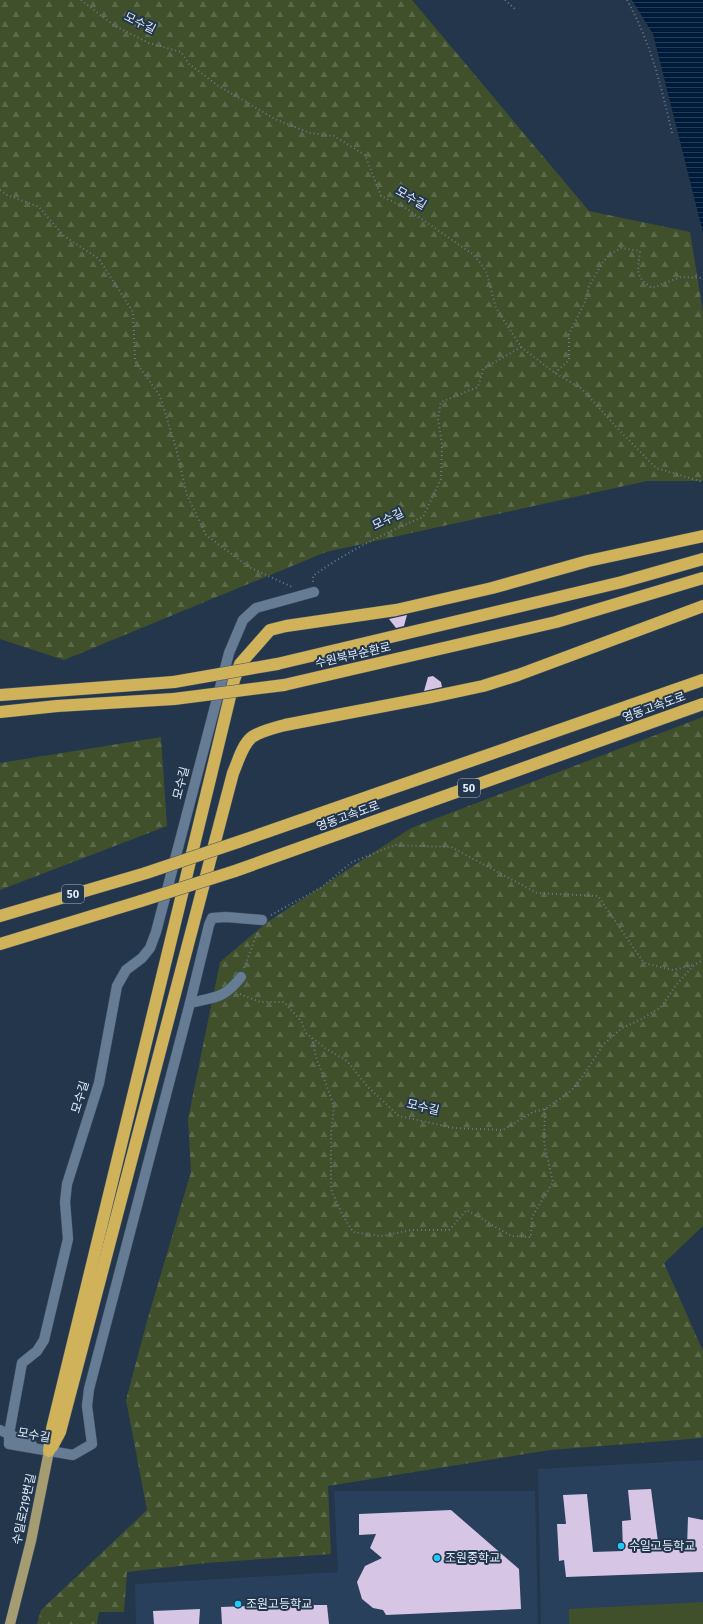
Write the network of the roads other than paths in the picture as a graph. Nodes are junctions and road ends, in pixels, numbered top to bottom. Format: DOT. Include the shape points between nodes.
graph roads {
  1 [pos="703,536"];
  2 [pos="703,559"];
  3 [pos="703,578"];
  4 [pos="314,592"];
  5 [pos="703,606"];
  6 [pos="703,680"];
  7 [pos="0,695"];
  8 [pos="703,704"];
  9 [pos="0,712"];
  10 [pos="0,916"];
  11 [pos="262,920"];
  12 [pos="0,944"];
  13 [pos="240,977"];
  14 [pos="190,1003"];
  15 [pos="4,1432"];
  16 [pos="49,1451"];
  17 [pos="10,1624"];
  1 -- 16 [label="highway" via="588,561 492,588 396,610 270,630 240,664 234,680 52,1429"];
  2 -- 7 [label="highway, 수원북부순환로, bridge" via="622,582 277,664 174,682"];
  3 -- 9 [label="highway, 수원북부순환로, bridge" via="556,622 284,686 174,699"];
  4 -- 15 [label="street, 모수길" via="256,608 243,620 229,653 156,932 150,948 126,970 117,986 98,1083 67,1184 65,1202 68,1239 44,1340 37,1351 22,1363"];
  5 -- 16 [label="highway" via="518,676 432,698 285,725 252,737 243,749 234,773 60,1432"];
  6 -- 10 [label="highway, 영동고속도로 / 50, bridge" via="146,873"];
  8 -- 12 [label="highway, 영동고속도로 / 50, bridge" via="235,871"];
  11 -- 14 [label="street" via="212,918"];
  13 -- 14 [label="street" via="231,989 220,996"];
  14 -- 16 [label="street, 모수길" via="89,1388 87,1406 92,1444 73,1455"];
  15 -- 16 [label="street"];
  16 -- 17 [label="main road, 수일로219번길"];
}
